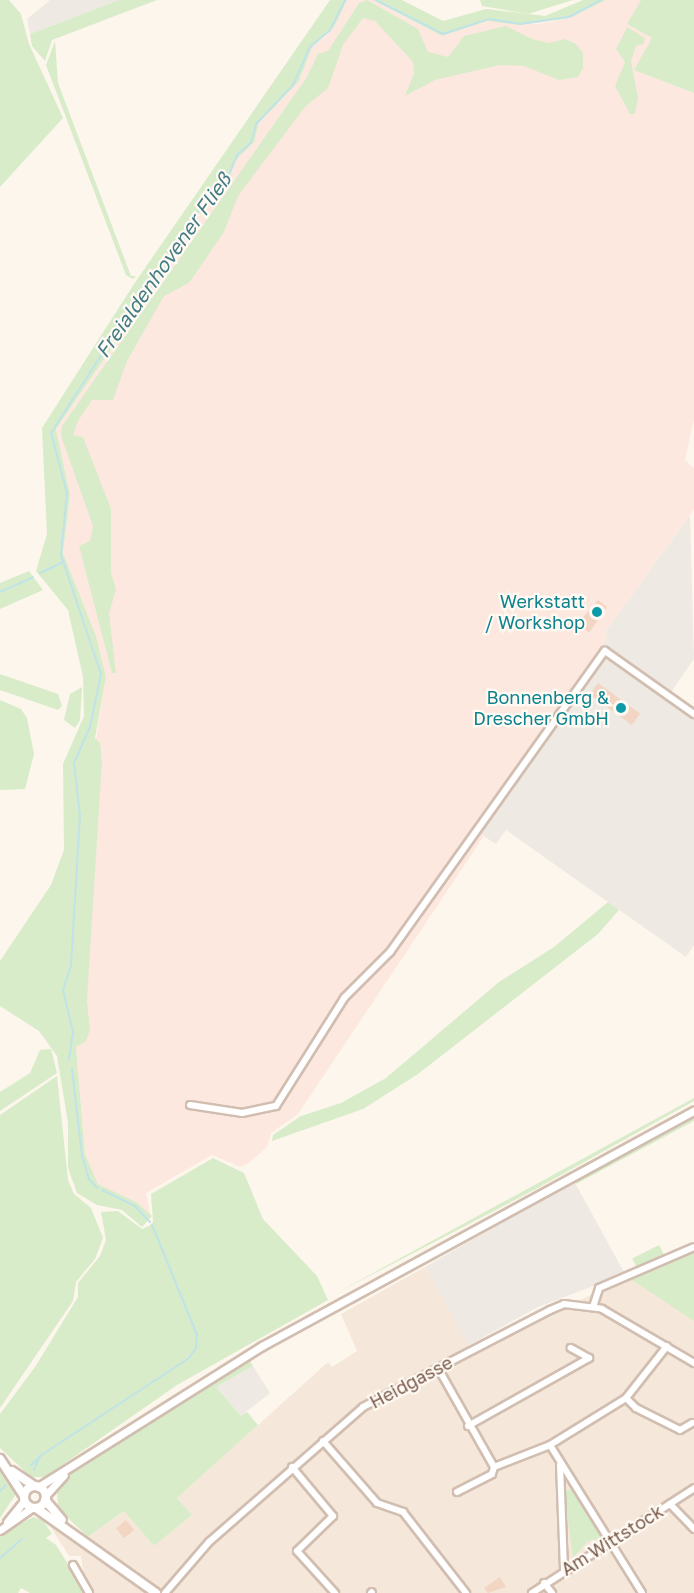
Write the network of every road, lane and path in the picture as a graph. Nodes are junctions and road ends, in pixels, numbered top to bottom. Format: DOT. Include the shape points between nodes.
graph roads {
  1 [pos="694,714"];
  2 [pos="190,1105"];
  3 [pos="694,1110"];
  4 [pos="694,1247"];
  5 [pos="593,1308"];
  6 [pos="667,1346"];
  7 [pos="571,1348"];
  8 [pos="694,1363"];
  9 [pos="438,1368"];
  10 [pos="626,1398"];
  11 [pos="692,1423"];
  12 [pos="468,1426"];
  13 [pos="324,1441"];
  14 [pos="550,1445"];
  15 [pos="0,1459"];
  16 [pos="560,1464"];
  17 [pos="292,1467"];
  18 [pos="494,1467"];
  19 [pos="8,1469"];
  20 [pos="68,1470"];
  21 [pos="36,1487"];
  22 [pos="694,1488"];
  23 [pos="457,1492"];
  24 [pos="45,1498"];
  25 [pos="24,1499"];
  26 [pos="670,1504"];
  27 [pos="34,1508"];
  28 [pos="694,1529"];
  29 [pos="0,1530"];
  30 [pos="72,1532"];
  31 [pos="612,1541"];
  32 [pos="73,1565"];
  33 [pos="564,1570"];
  34 [pos="544,1584"];
  35 [pos="89,1593"];
  36 [pos="156,1593"];
  37 [pos="165,1593"];
  38 [pos="335,1593"];
  39 [pos="466,1593"];
  40 [pos="532,1593"];
  41 [pos="552,1593"];
  42 [pos="642,1593"];
  1 -- 2 [label="street" via="605,651 394,947 345,997 276,1106 242,1113"];
  3 -- 20 [label="street" via="253,1351"];
  4 -- 5 [label="street" via="599,1288"];
  5 -- 6 [label="street, Heidgasse" via="618,1316"];
  5 -- 9 [label="street, Heidgasse" via="564,1304"];
  6 -- 8 [label="street, Heidgasse"];
  6 -- 10 [label="street"];
  7 -- 12 [label="street" via="589,1358"];
  9 -- 12 [label="street"];
  9 -- 13 [label="street, Heidgasse" via="377,1397"];
  10 -- 11 [label="street" via="636,1408 681,1430"];
  10 -- 14 [label="street"];
  12 -- 18 [label="street"];
  13 -- 17 [label="street, Heidgasse"];
  13 -- 39 [label="street" via="377,1503 403,1512"];
  14 -- 16 [label="street"];
  14 -- 18 [label="street"];
  15 -- 19 [label="main road"];
  16 -- 31 [label="street"];
  16 -- 33 [label="street"];
  17 -- 37 [label="street, Heidgasse" via="209,1542"];
  17 -- 38 [label="street" via="333,1516 297,1551"];
  18 -- 23 [label="street" via="492,1474"];
  19 -- 21 [label="main road"];
  19 -- 25 [label="main road"];
  20 -- 21 [label="street"];
  20 -- 24 [label="street"];
  21 -- 24 [label="main road"];
  21 -- 25 [label="main road"];
  22 -- 26 [label="street, Am Wittstock"];
  24 -- 27 [label="main road"];
  24 -- 30 [label="main road"];
  25 -- 27 [label="main road"];
  25 -- 29 [label="street"];
  26 -- 28 [label="street"];
  26 -- 31 [label="street, Am Wittstock"];
  27 -- 29 [label="street"];
  27 -- 30 [label="main road"];
  30 -- 36 [label="main road"];
  31 -- 33 [label="street, Am Wittstock"];
  31 -- 42 [label="street"];
  32 -- 35 [label="street"];
  33 -- 34 [label="street, Am Wittstock"];
  34 -- 40 [label="street, Am Wittstock"];
  34 -- 41 [label="street"];
}
